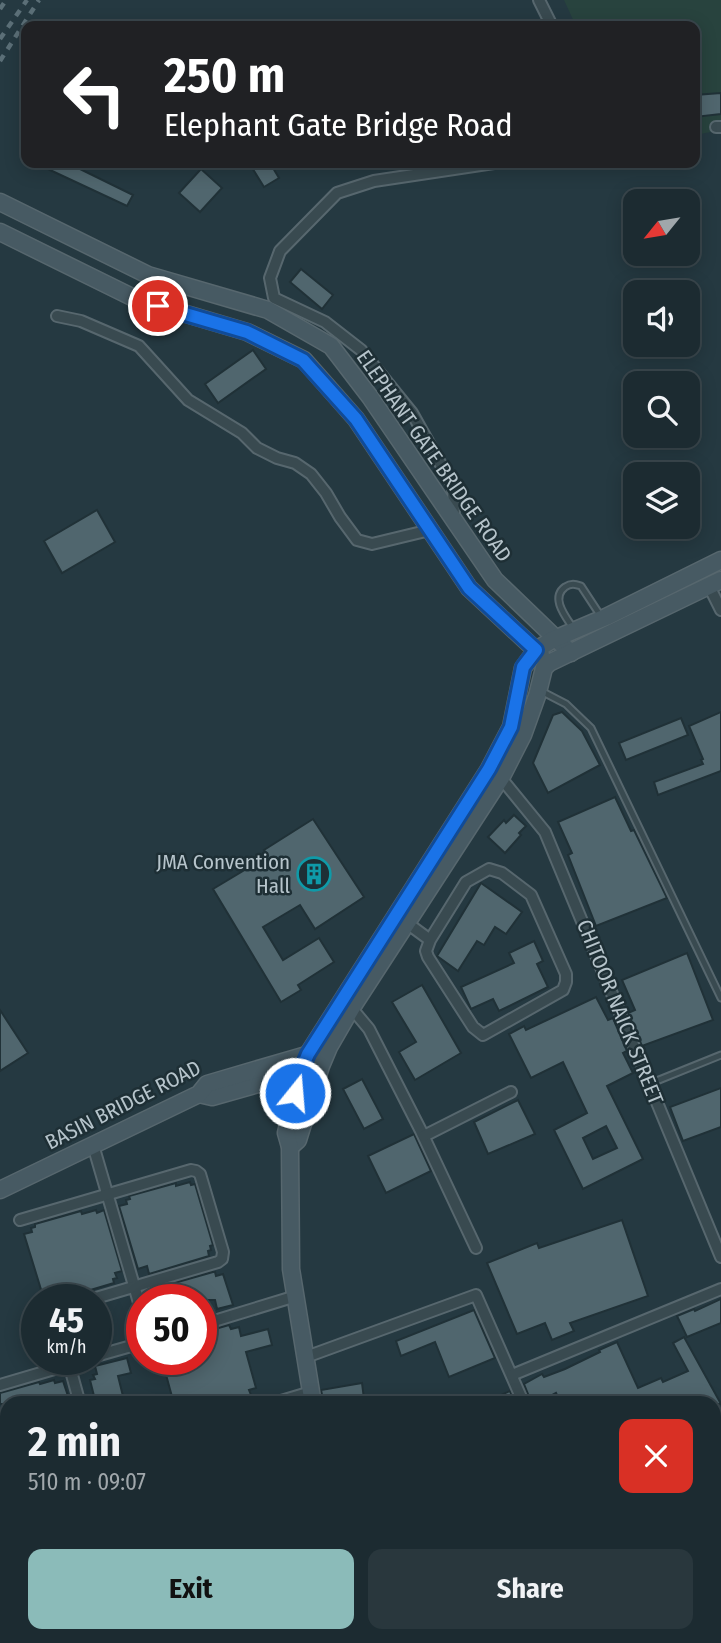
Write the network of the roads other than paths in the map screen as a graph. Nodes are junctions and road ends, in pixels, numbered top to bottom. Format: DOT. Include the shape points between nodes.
graph roads {
  1 [pos="539,0"];
  2 [pos="550,21"];
  3 [pos="461,168"];
  4 [pos="0,202"];
  5 [pos="0,232"];
  6 [pos="57,316"];
  7 [pos="454,520"];
  8 [pos="430,530"];
  9 [pos="721,559"];
  10 [pos="715,583"];
  11 [pos="721,610"];
  12 [pos="602,619"];
  13 [pos="566,634"];
  14 [pos="536,650"];
  15 [pos="571,653"];
  16 [pos="549,663"];
  17 [pos="539,690"];
  18 [pos="501,778"];
  19 [pos="407,923"];
  20 [pos="430,940"];
  21 [pos="721,998"];
  22 [pos="347,1003"];
  23 [pos="329,1047"];
  24 [pos="308,1054"];
  25 [pos="721,1055"];
  26 [pos="321,1066"];
  27 [pos="300,1073"];
  28 [pos="649,1084"];
  29 [pos="511,1092"];
  30 [pos="199,1094"];
  31 [pos="424,1136"];
  32 [pos="93,1145"];
  33 [pos="290,1147"];
  34 [pos="0,1190"];
  35 [pos="107,1195"];
  36 [pos="20,1220"];
  37 [pos="477,1248"];
  38 [pos="721,1257"];
  39 [pos="133,1284"];
  40 [pos="141,1284"];
  41 [pos="721,1289"];
  42 [pos="296,1296"];
  43 [pos="217,1320"];
  44 [pos="306,1357"];
  45 [pos="33,1375"];
  46 [pos="72,1375"];
  47 [pos="512,1375"];
  48 [pos="0,1385"];
  49 [pos="78,1396"];
  50 [pos="312,1396"];
  51 [pos="521,1396"];
  1 -- 2 [label="street"];
  3 -- 7 [label="street" via="374,181 337,193 280,251 270,278 274,298 325,322 361,350 412,413 453,486"];
  4 -- 7 [label="main road, ELEPHANT GATE BRIDGE ROAD" via="148,275 268,310 331,346"];
  5 -- 8 [label="main road, ELEPHANT GATE BRIDGE ROAD" via="136,299 247,332 303,360 356,419"];
  6 -- 8 [label="street" via="81,321 139,346 188,400 242,433 257,448 311,474 357,540 372,544"];
  7 -- 13 [label="main road, ELEPHANT GATE BRIDGE ROAD" via="495,579 529,612"];
  8 -- 14 [label="main road, ELEPHANT GATE BRIDGE ROAD" via="469,588"];
  9 -- 12 [label="main road"];
  10 -- 11 [label="street"];
  10 -- 15 [label="main road"];
  12 -- 13 [label="main road"];
  12 -- 13 [label="lane" via="581,586 570,584 559,593"];
  13 -- 14 [label="main road"];
  13 -- 15 [label="main road, ELEPHANT GATE BRIDGE ROAD"];
  14 -- 16 [label="main road, ELEPHANT GATE BRIDGE ROAD"];
  14 -- 22 [label="main road" via="523,667 511,727 489,769"];
  15 -- 16 [label="main road"];
  16 -- 17 [label="main road"];
  17 -- 18 [label="main road"];
  17 -- 21 [label="lane" via="566,704 592,727"];
  18 -- 19 [label="main road"];
  18 -- 28 [label="street, CHITOOR NAICK STREET" via="545,832"];
  19 -- 20 [label="street"];
  19 -- 22 [label="main road"];
  20 -- 20 [label="street" via="467,882 489,869 502,873 531,895 566,982 562,990 484,1035 473,1027 428,957"];
  22 -- 23 [label="main road"];
  22 -- 24 [label="main road"];
  22 -- 31 [label="street" via="369,1029"];
  23 -- 24 [label="main road, BASIN BRIDGE ROAD"];
  23 -- 26 [label="main road"];
  24 -- 27 [label="main road"];
  24 -- 30 [label="main road, BASIN BRIDGE ROAD" via="207,1084"];
  25 -- 28 [label="lane"];
  26 -- 27 [label="main road"];
  26 -- 33 [label="main road" via="298,1140"];
  27 -- 30 [label="main road" via="212,1097"];
  27 -- 33 [label="main road" via="286,1133"];
  28 -- 38 [label="street, CHITOOR NAICK STREET"];
  29 -- 31 [label="street"];
  30 -- 32 [label="main road, BASIN BRIDGE ROAD"];
  31 -- 37 [label="street"];
  32 -- 34 [label="main road, BASIN BRIDGE ROAD"];
  32 -- 35 [label="street"];
  33 -- 42 [label="main road" via="291,1269"];
  35 -- 36 [label="street"];
  35 -- 39 [label="street"];
  35 -- 40 [label="street" via="191,1170 200,1174 222,1259"];
  41 -- 47 [label="street"];
  42 -- 43 [label="street"];
  42 -- 44 [label="main road"];
  44 -- 47 [label="street" via="476,1295"];
  44 -- 50 [label="main road"];
  45 -- 48 [label="street"];
  46 -- 49 [label="street"];
  47 -- 51 [label="street"];
}
